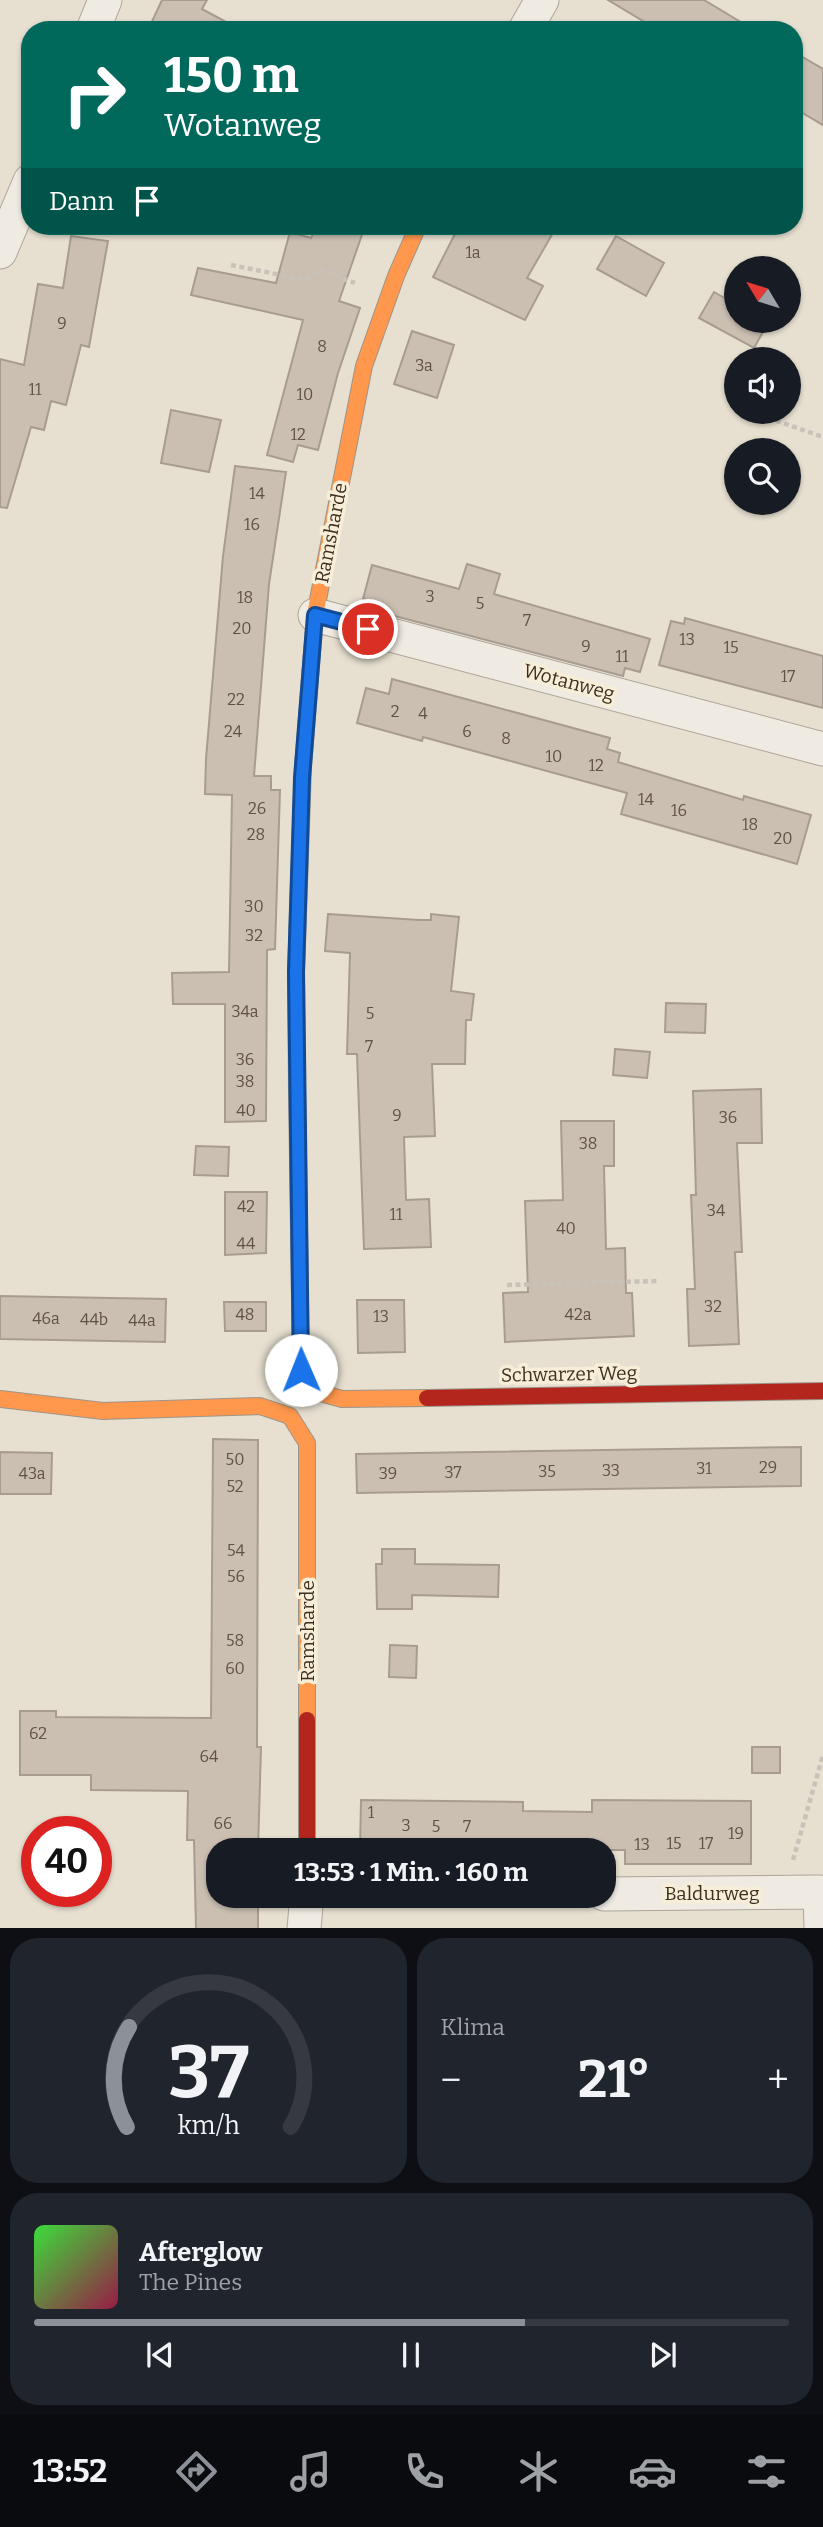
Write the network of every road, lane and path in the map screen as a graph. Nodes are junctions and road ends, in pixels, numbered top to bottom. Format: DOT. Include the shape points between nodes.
graph roads {
  1 [pos="105,0"];
  2 [pos="542,0"];
  3 [pos="97,21"];
  4 [pos="529,21"];
  5 [pos="21,202"];
  6 [pos="414,235"];
  7 [pos="0,252"];
  8 [pos="231,265"];
  9 [pos="388,295"];
  10 [pos="786,424"];
  11 [pos="823,437"];
  12 [pos="315,615"];
  13 [pos="823,749"];
  14 [pos="658,1281"];
  15 [pos="507,1285"];
  16 [pos="823,1391"];
  17 [pos="317,1392"];
  18 [pos="0,1399"];
  19 [pos="823,1755"];
  20 [pos="307,1838"];
  21 [pos="806,1892"];
  22 [pos="616,1894"];
  23 [pos="306,1908"];
  24 [pos="304,1928"];
  25 [pos="821,1928"];
  1 -- 3 [label="street"];
  2 -- 4 [label="street"];
  5 -- 7 [label="street"];
  6 -- 9 [label="street, Ramsharde"];
  8 -- 9 [label="path" via="306,280 319,269"];
  9 -- 12 [label="street, Ramsharde" via="364,366"];
  10 -- 11 [label="path"];
  12 -- 13 [label="street, Wotanweg"];
  12 -- 17 [label="street, Ramsharde" via="302,778 296,972 301,1370"];
  14 -- 15 [label="path"];
  16 -- 17 [label="street, Schwarzer Weg" via="342,1399"];
  18 -- 20 [label="street, Ramsharde" via="103,1411 260,1406 290,1416 307,1443"];
  19 -- 21 [label="path" via="792,1863"];
  21 -- 22 [label="street, Baldurweg"];
  21 -- 25 [label="street"];
  23 -- 24 [label="street"];
}
